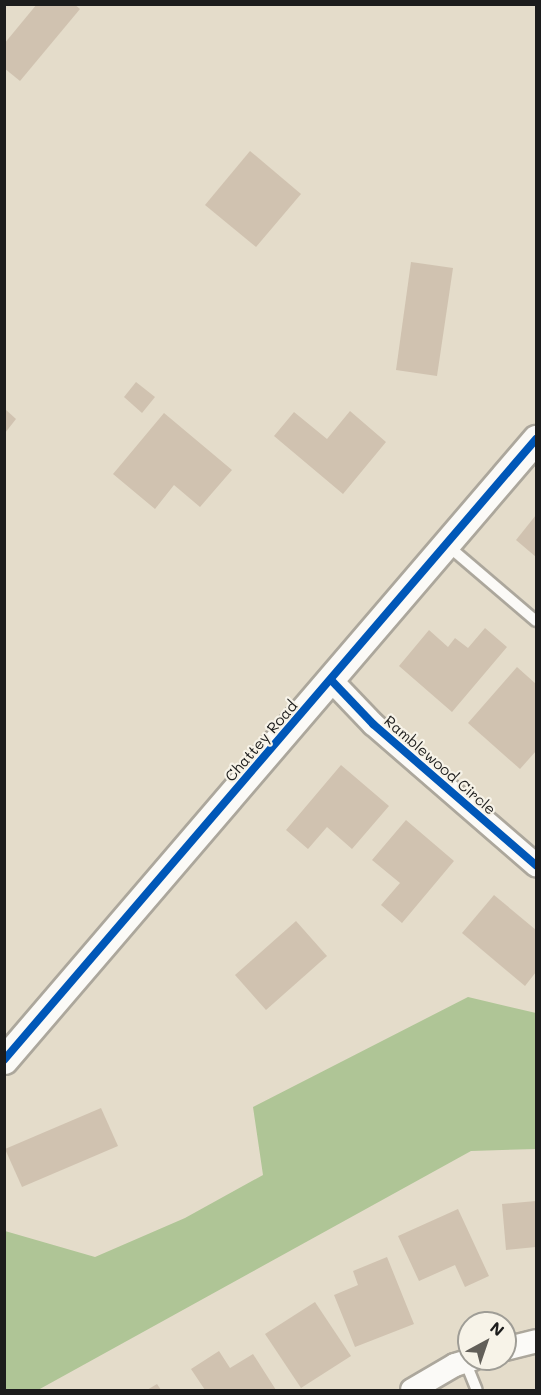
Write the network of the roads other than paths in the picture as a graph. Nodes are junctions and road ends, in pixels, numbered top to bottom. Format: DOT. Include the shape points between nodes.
graph roads {
  1 [pos="537,439"];
  2 [pos="447,544"];
  3 [pos="537,621"];
  4 [pos="331,680"];
  5 [pos="537,865"];
  6 [pos="4,1060"];
  7 [pos="537,1341"];
  8 [pos="517,1345"];
  9 [pos="457,1366"];
  10 [pos="472,1371"];
  11 [pos="412,1390"];
  12 [pos="477,1390"];
  1 -- 2 [label="street, Chattey Road"];
  2 -- 3 [label="lane"];
  2 -- 4 [label="street, Chattey Road"];
  4 -- 5 [label="street, Ramblewood Circle" via="373,724"];
  4 -- 6 [label="street, Chattey Road"];
  7 -- 8 [label="street"];
  9 -- 11 [label="street"];
  10 -- 12 [label="lane"];
}
